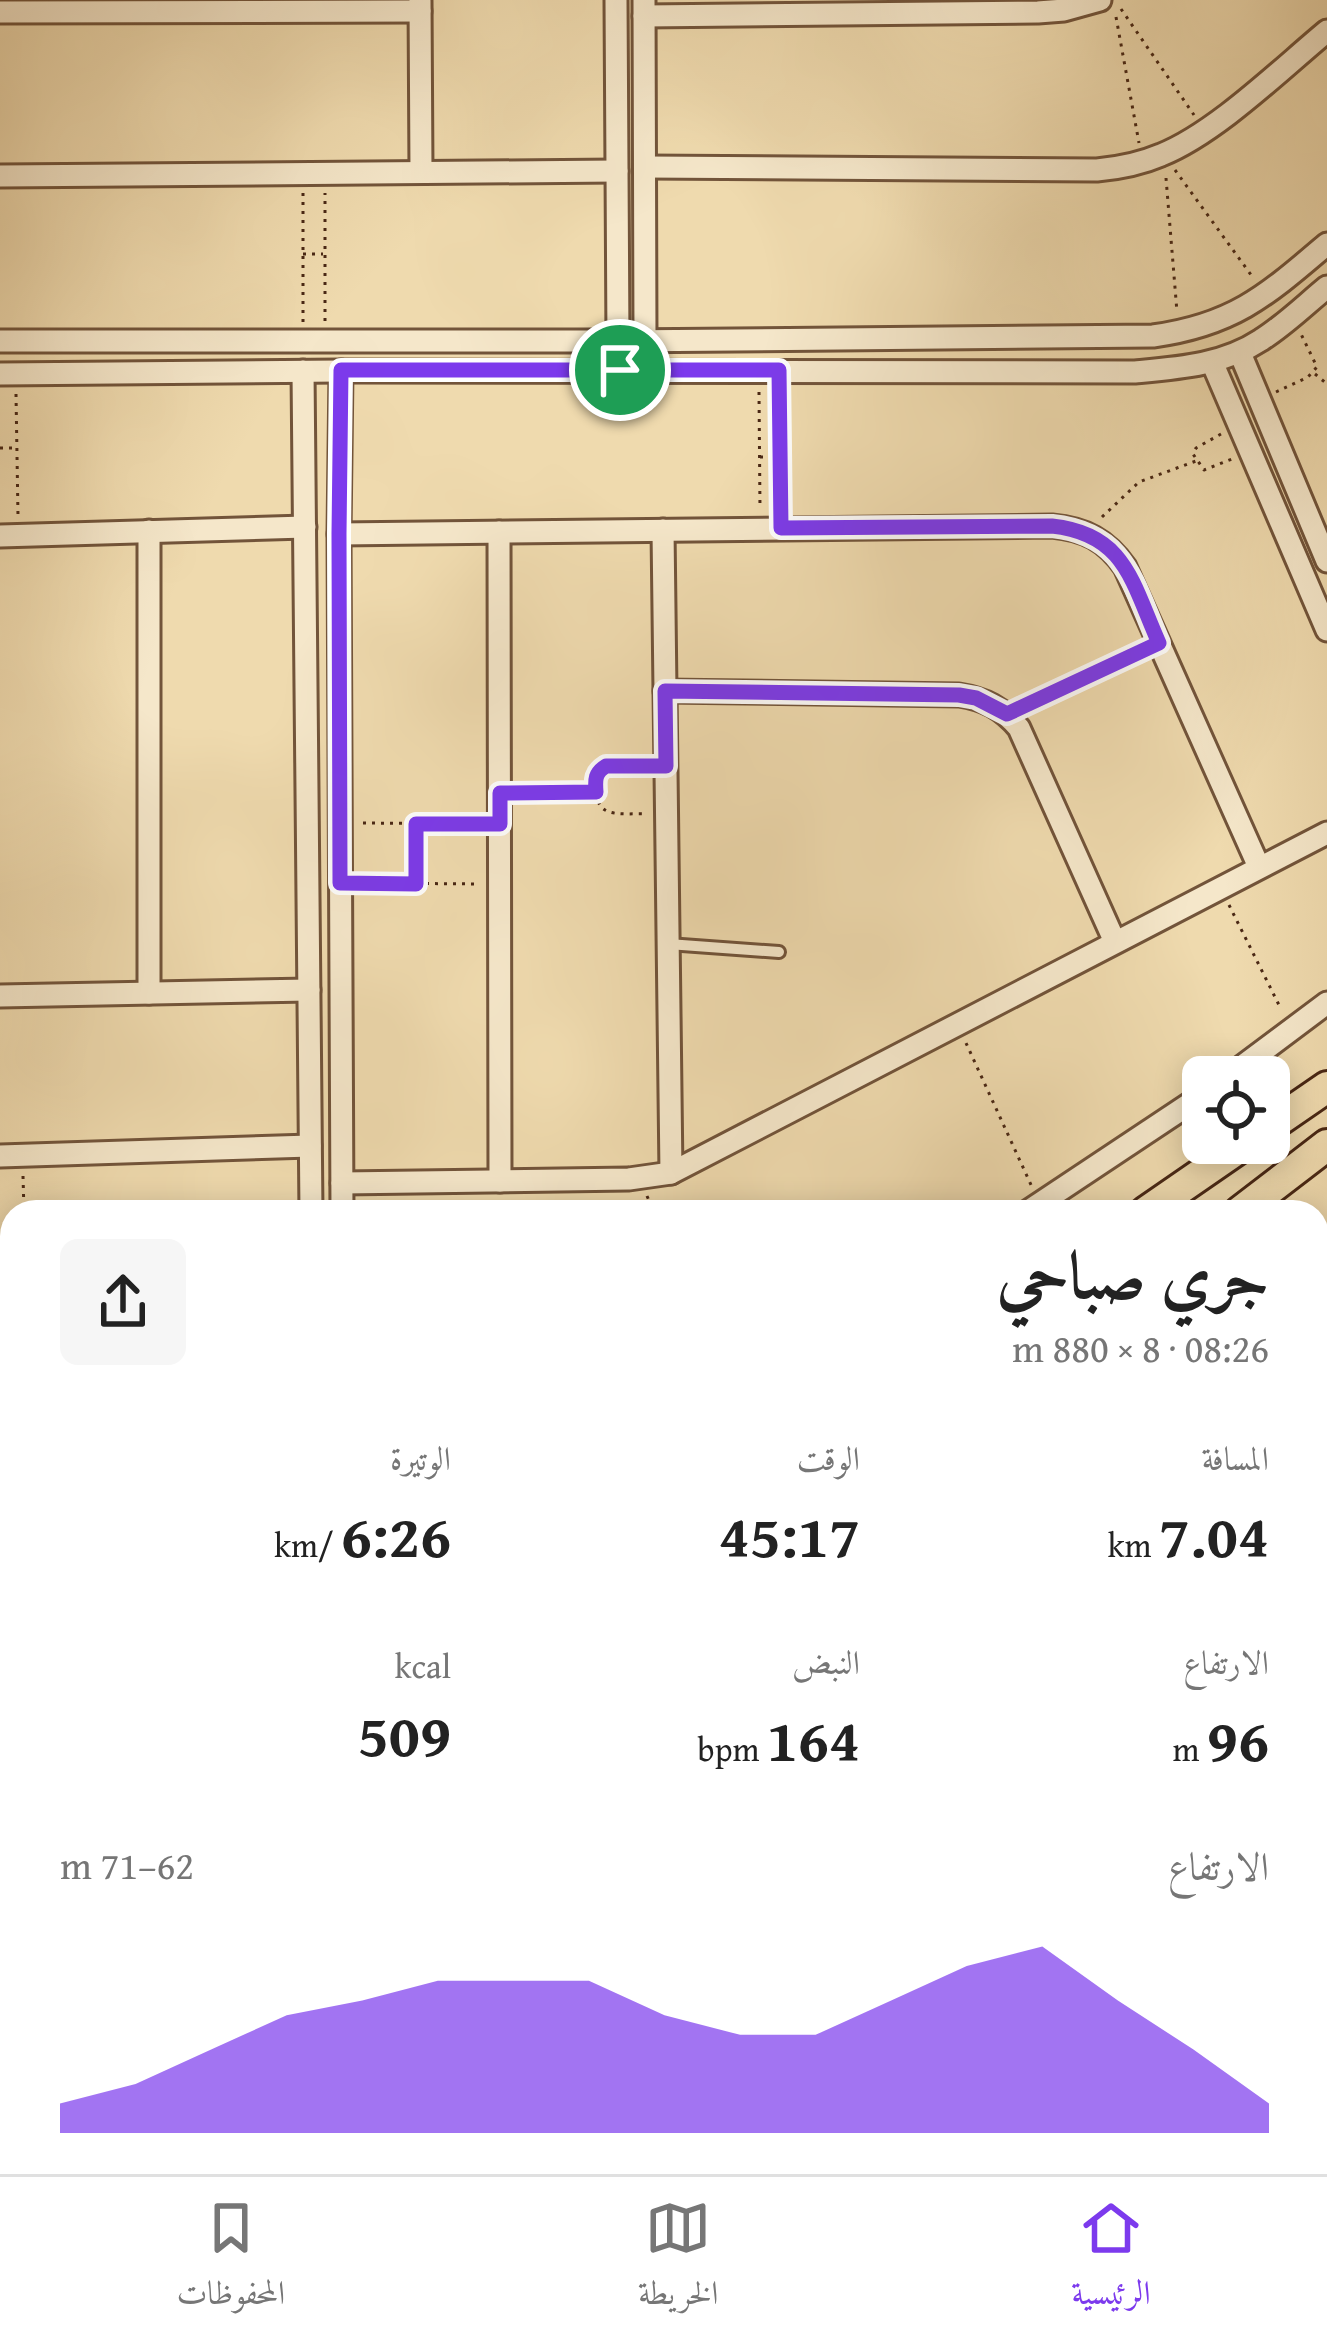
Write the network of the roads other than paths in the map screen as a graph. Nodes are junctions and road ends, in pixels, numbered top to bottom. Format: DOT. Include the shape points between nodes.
graph roads {
  1 [pos="616,0"];
  2 [pos="1100,0"];
  3 [pos="420,5"];
  4 [pos="804,7"];
  5 [pos="644,8"];
  6 [pos="0,12"];
  7 [pos="1327,31"];
  8 [pos="645,167"];
  9 [pos="617,171"];
  10 [pos="422,172"];
  11 [pos="0,176"];
  12 [pos="1327,244"];
  13 [pos="1327,287"];
  14 [pos="645,340"];
  15 [pos="0,341"];
  16 [pos="618,341"];
  17 [pos="1240,352"];
  18 [pos="1211,362"];
  19 [pos="341,370"];
  20 [pos="303,371"];
  21 [pos="8,374"];
  22 [pos="305,527"];
  23 [pos="663,530"];
  24 [pos="149,532"];
  25 [pos="499,532"];
  26 [pos="339,534"];
  27 [pos="9,536"];
  28 [pos="1327,561"];
  29 [pos="1327,630"];
  30 [pos="665,691"];
  31 [pos="1327,833"];
  32 [pos="1259,867"];
  33 [pos="1115,942"];
  34 [pos="668,944"];
  35 [pos="779,952"];
  36 [pos="309,990"];
  37 [pos="149,993"];
  38 [pos="0,996"];
  39 [pos="1327,1003"];
  40 [pos="1257,1056"];
  41 [pos="1327,1087"];
  42 [pos="1182,1109"];
  43 [pos="1290,1113"];
  44 [pos="1327,1145"];
  45 [pos="310,1146"];
  46 [pos="12,1156"];
  47 [pos="1216,1164"];
  48 [pos="671,1173"];
  49 [pos="500,1181"];
  50 [pos="342,1183"];
  51 [pos="311,1200"];
  52 [pos="342,1200"];
  53 [pos="1045,1200"];
  54 [pos="1163,1200"];
  55 [pos="1256,1200"];
  1 -- 9 [label="street"];
  2 -- 4 [label="street" via="1038,12"];
  3 -- 6 [label="street"];
  3 -- 10 [label="street"];
  4 -- 5 [label="street"];
  5 -- 8 [label="street"];
  7 -- 8 [label="street" via="1205,131 1153,158 1097,170"];
  8 -- 14 [label="street"];
  9 -- 10 [label="street"];
  9 -- 16 [label="street"];
  10 -- 11 [label="street"];
  12 -- 14 [label="street" via="1266,296 1179,332"];
  13 -- 17 [label="street"];
  14 -- 16 [label="street"];
  15 -- 16 [label="street"];
  17 -- 18 [label="street"];
  17 -- 28 [label="street"];
  18 -- 19 [label="street" via="1135,372"];
  18 -- 29 [label="street"];
  19 -- 20 [label="street"];
  19 -- 26 [label="street"];
  20 -- 21 [label="street"];
  20 -- 22 [label="street"];
  22 -- 24 [label="street"];
  22 -- 36 [label="street"];
  23 -- 25 [label="street"];
  23 -- 30 [label="street"];
  23 -- 32 [label="street" via="1052,526 1087,533 1125,567"];
  24 -- 27 [label="street"];
  24 -- 37 [label="street"];
  25 -- 26 [label="street"];
  25 -- 49 [label="street"];
  26 -- 50 [label="street"];
  30 -- 33 [label="street" via="959,695 1007,714"];
  30 -- 34 [label="street"];
  31 -- 32 [label="street"];
  32 -- 33 [label="street"];
  33 -- 48 [label="street"];
  34 -- 35 [label="lane"];
  34 -- 48 [label="street"];
  36 -- 37 [label="street"];
  36 -- 45 [label="street"];
  37 -- 38 [label="street"];
  39 -- 40 [label="street"];
  41 -- 43 [label="main road"];
  42 -- 53 [label="street"];
  44 -- 55 [label="main road"];
  45 -- 46 [label="street"];
  45 -- 51 [label="street"];
  47 -- 54 [label="main road"];
  48 -- 49 [label="street"];
  49 -- 50 [label="street"];
  50 -- 52 [label="street"];
}
